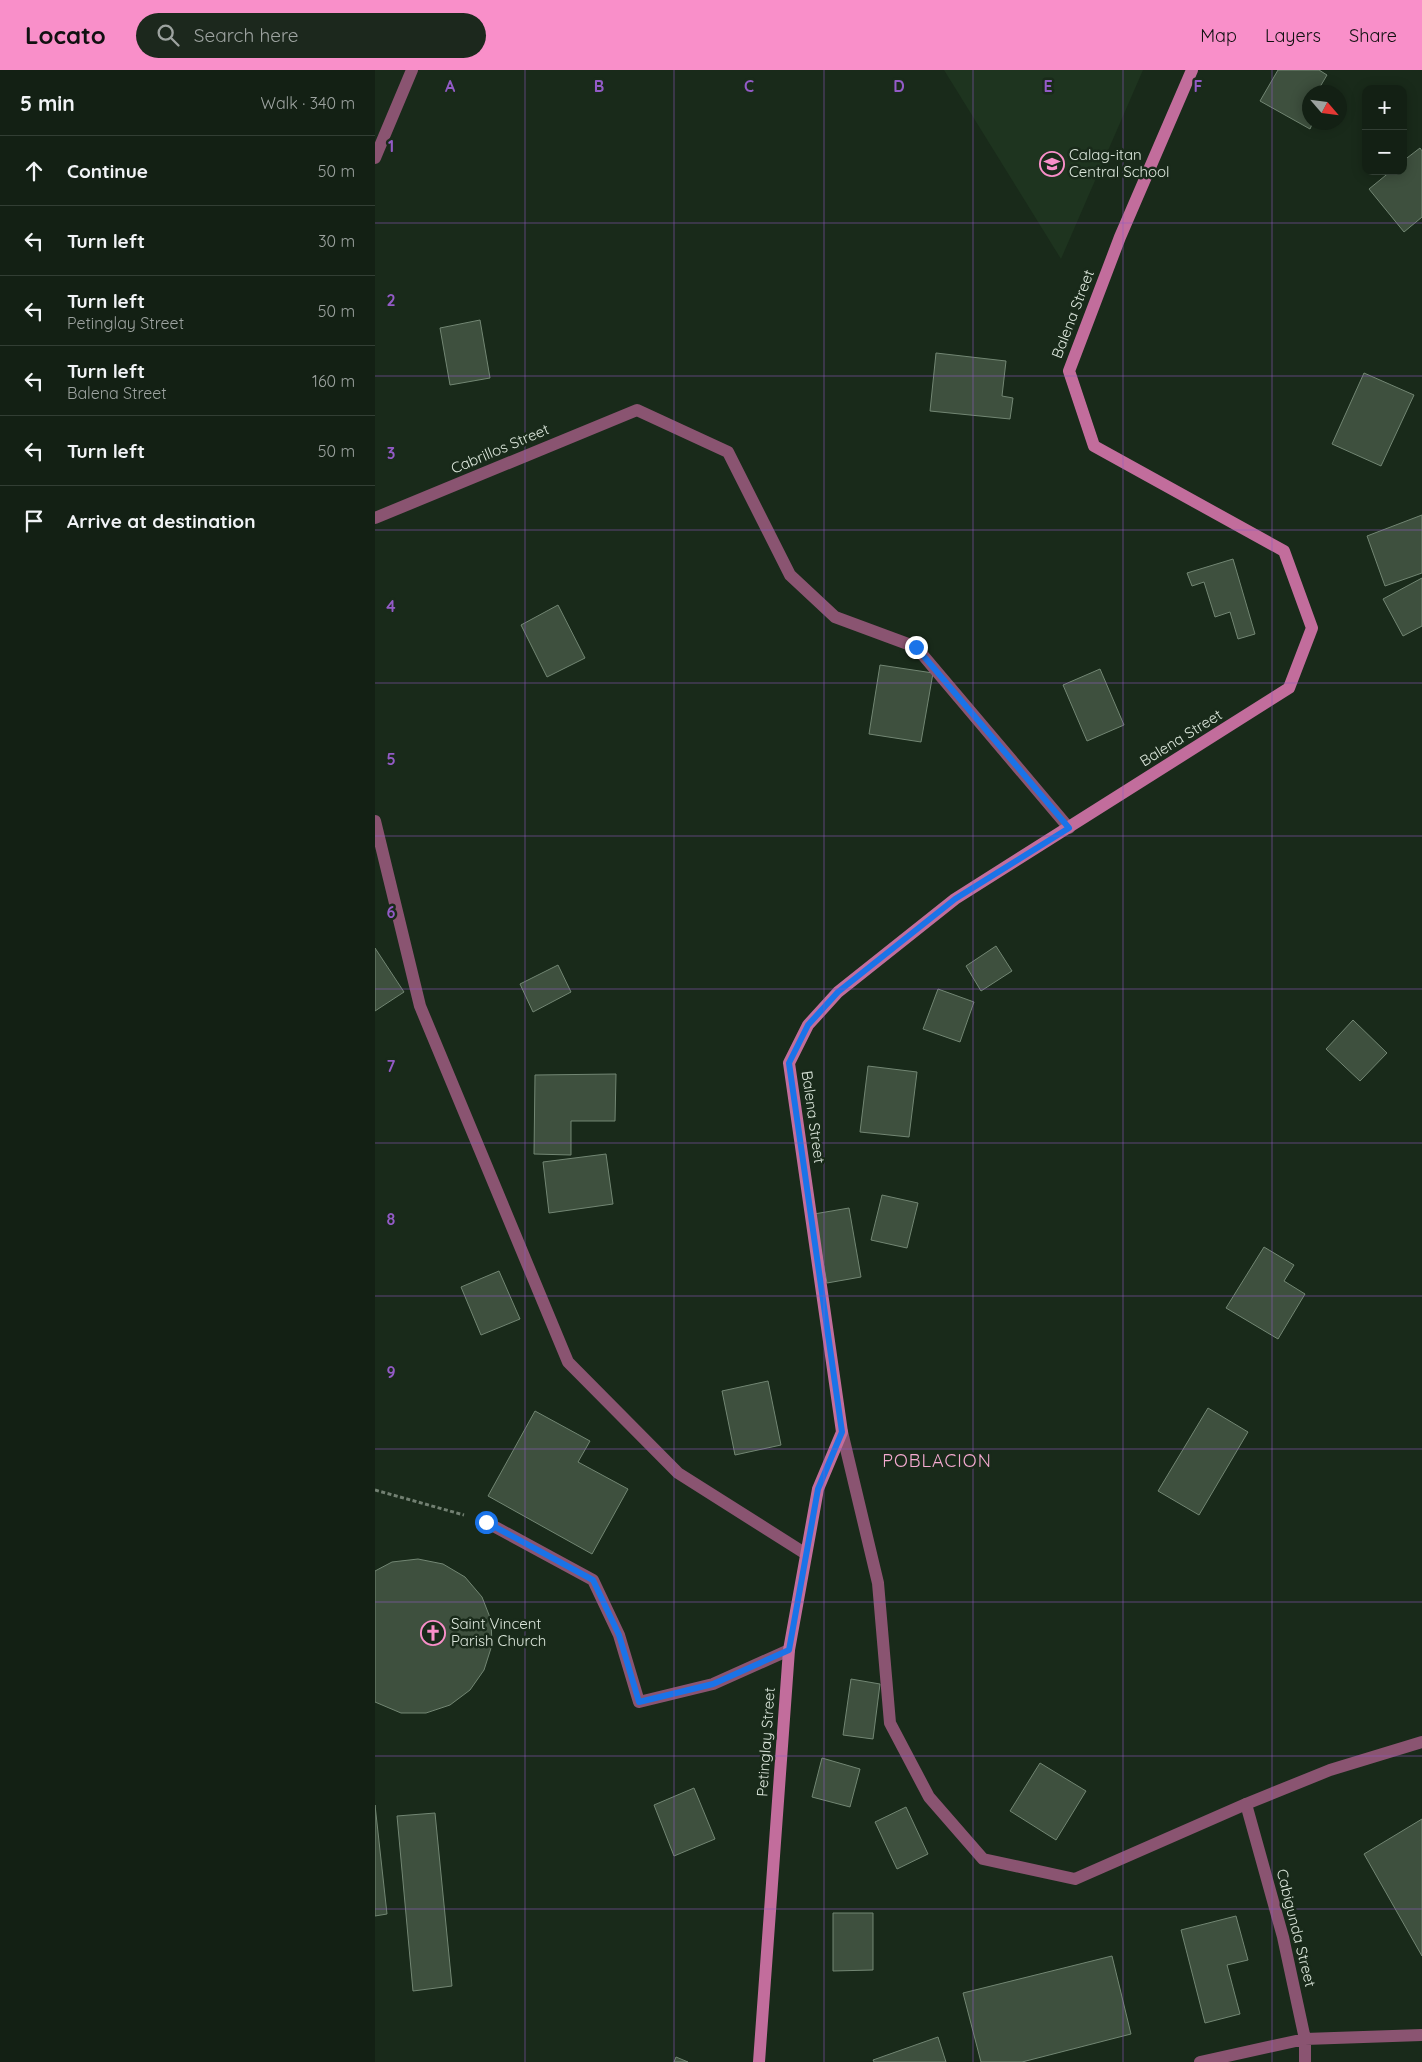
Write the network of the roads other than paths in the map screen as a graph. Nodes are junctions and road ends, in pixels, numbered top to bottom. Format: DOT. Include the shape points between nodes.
graph roads {
  1 [pos="412,70"];
  2 [pos="1193,70"];
  3 [pos="375,158"];
  4 [pos="375,518"];
  5 [pos="375,821"];
  6 [pos="1069,828"];
  7 [pos="842,1432"];
  8 [pos="486,1522"];
  9 [pos="806,1554"];
  10 [pos="789,1650"];
  11 [pos="1422,1742"];
  12 [pos="1246,1804"];
  13 [pos="1422,2035"];
  14 [pos="1305,2039"];
  15 [pos="759,2062"];
  16 [pos="1199,2062"];
  17 [pos="1305,2062"];
  1 -- 3 [label="street"];
  2 -- 6 [label="main road, Balena Street" via="1120,237 1069,371 1094,446 1284,551 1312,628 1289,688"];
  4 -- 6 [label="street, Cabrillos Street" via="637,410 728,452 790,575 835,617 916,647"];
  5 -- 9 [label="street" via="419,1006 568,1362 678,1473"];
  6 -- 7 [label="main road, Balena Street" via="955,899 838,992 808,1025 789,1063"];
  7 -- 9 [label="main road, Petinglay Street" via="818,1489"];
  7 -- 12 [label="street" via="878,1583 890,1723 929,1797 983,1859 1075,1879"];
  8 -- 10 [label="street" via="593,1580 619,1635 639,1702 713,1684"];
  9 -- 10 [label="main road, Petinglay Street"];
  10 -- 15 [label="main road, Petinglay Street"];
  11 -- 12 [label="street" via="1330,1770"];
  12 -- 14 [label="street, Cabigunda Street" via="1283,1937"];
  13 -- 14 [label="street"];
  14 -- 16 [label="street"];
  14 -- 17 [label="street, Cabigunda Street"];
}
